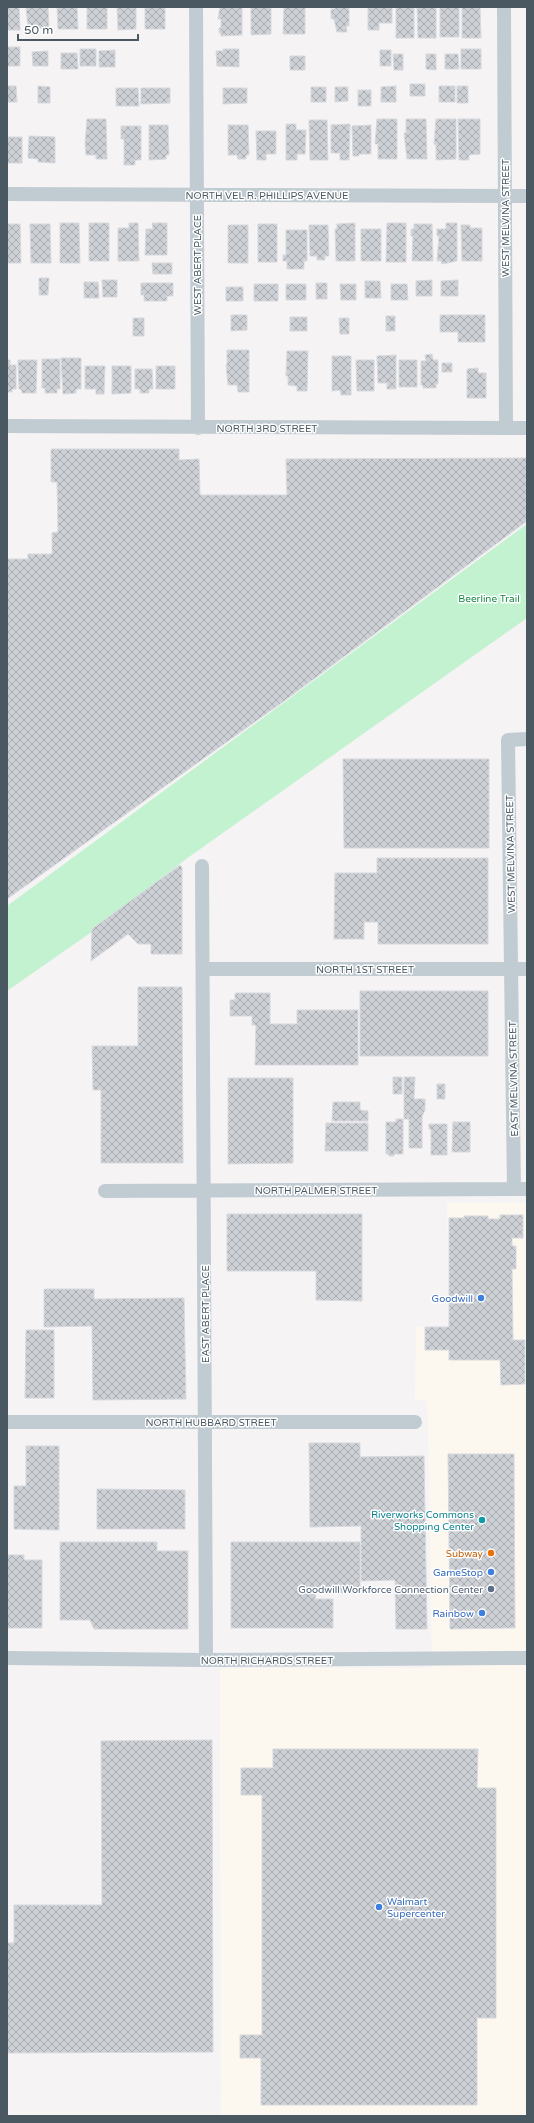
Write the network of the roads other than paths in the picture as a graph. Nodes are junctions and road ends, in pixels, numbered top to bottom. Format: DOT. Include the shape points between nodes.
graph roads {
  1 [pos="196,7"];
  2 [pos="504,7"];
  3 [pos="7,194"];
  4 [pos="197,195"];
  5 [pos="505,196"];
  6 [pos="527,196"];
  7 [pos="7,426"];
  8 [pos="198,428"];
  9 [pos="506,428"];
  10 [pos="527,428"];
  11 [pos="527,739"];
  12 [pos="202,866"];
  13 [pos="203,969"];
  14 [pos="512,969"];
  15 [pos="527,969"];
  16 [pos="204,1190"];
  17 [pos="520,1190"];
  18 [pos="105,1191"];
  19 [pos="7,1422"];
  20 [pos="205,1422"];
  21 [pos="415,1422"];
  22 [pos="7,1658"];
  23 [pos="527,1658"];
  24 [pos="206,1660"];
  1 -- 4 [label="street, WEST ABERT PLACE"];
  2 -- 5 [label="street, WEST MELVINA STREET"];
  3 -- 4 [label="street, NORTH VEL R. PHILLIPS AVENUE"];
  4 -- 5 [label="street, NORTH VEL R. PHILLIPS AVENUE"];
  4 -- 8 [label="street, WEST ABERT PLACE"];
  5 -- 6 [label="street, NORTH VEL R. PHILLIPS AVENUE"];
  5 -- 9 [label="street, WEST MELVINA STREET"];
  7 -- 8 [label="street, NORTH 3RD STREET"];
  8 -- 9 [label="street, NORTH 3RD STREET"];
  9 -- 10 [label="street, NORTH 3RD STREET"];
  11 -- 14 [label="street, WEST MELVINA STREET" via="508,740"];
  12 -- 13 [label="street"];
  13 -- 14 [label="street, NORTH 1ST STREET"];
  13 -- 16 [label="street, EAST ABERT PLACE"];
  14 -- 15 [label="street, NORTH 1ST STREET"];
  14 -- 17 [label="street, EAST MELVINA STREET"];
  16 -- 17 [label="street, NORTH PALMER STREET"];
  16 -- 18 [label="street, NORTH PALMER STREET"];
  16 -- 20 [label="street, EAST ABERT PLACE"];
  19 -- 20 [label="street, NORTH HUBBARD STREET"];
  20 -- 21 [label="street, NORTH HUBBARD STREET"];
  20 -- 24 [label="street, EAST ABERT PLACE"];
  22 -- 24 [label="street, NORTH RICHARDS STREET"];
  23 -- 24 [label="street, NORTH RICHARDS STREET"];
}
